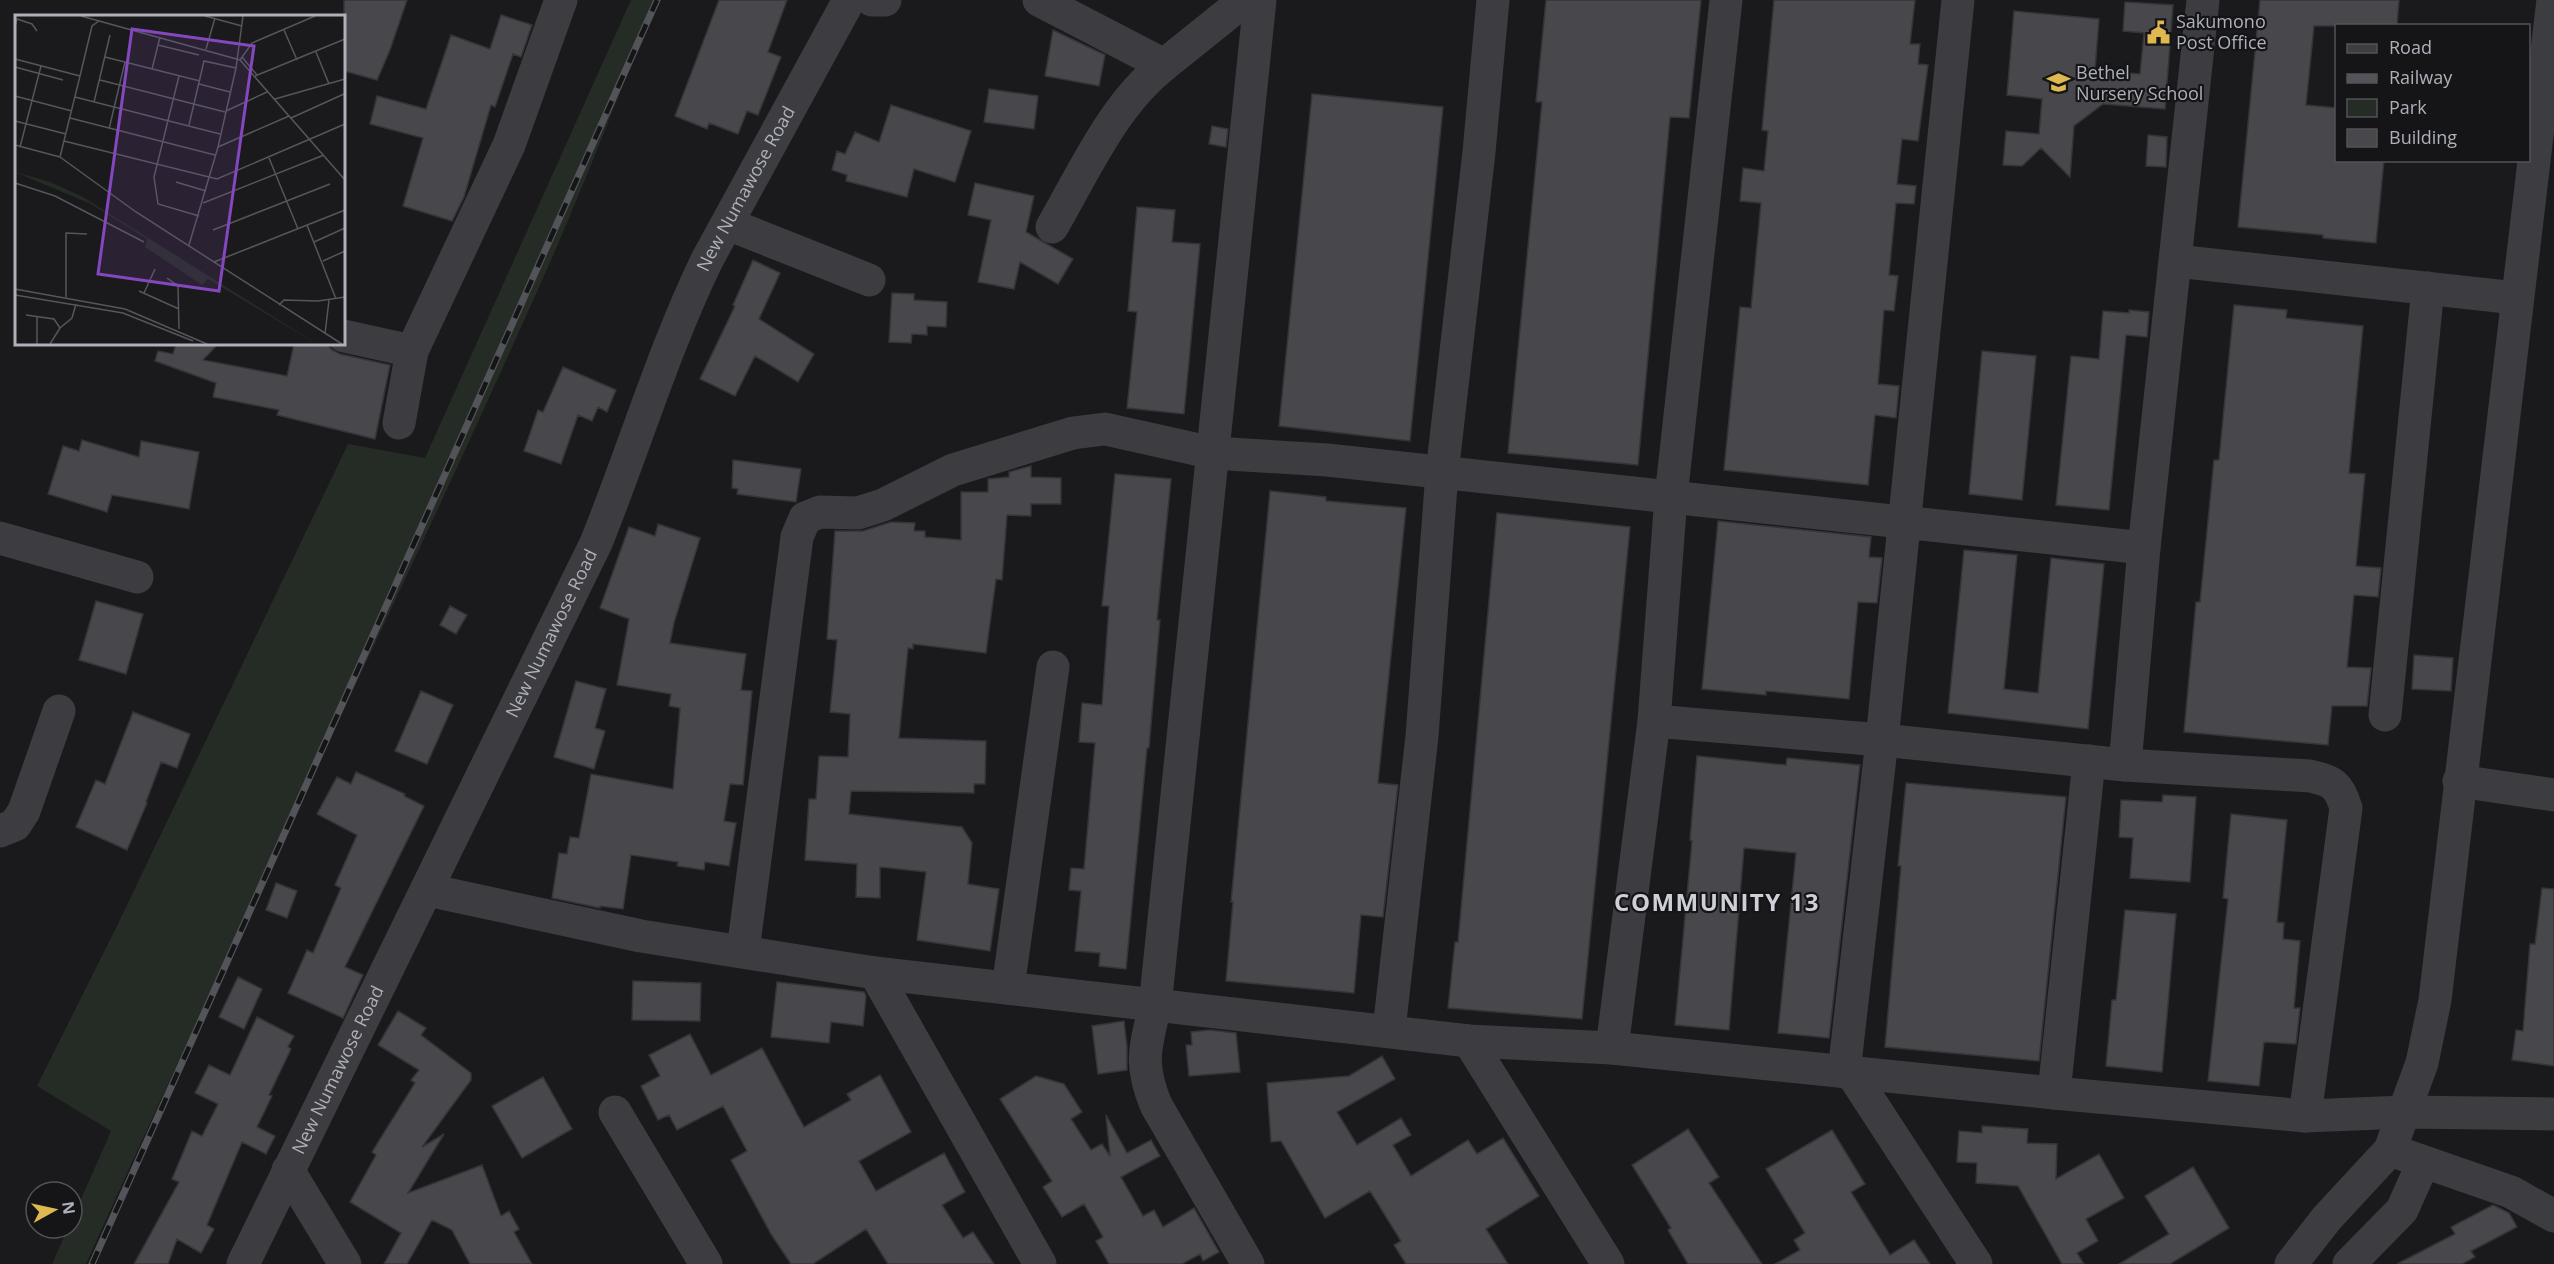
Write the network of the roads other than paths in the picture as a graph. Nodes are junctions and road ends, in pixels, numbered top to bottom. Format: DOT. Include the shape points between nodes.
graph roads {
  1 [pos="561,0"];
  2 [pos="849,0"];
  3 [pos="872,0"];
  4 [pos="885,0"];
  5 [pos="1039,0"];
  6 [pos="1245,0"];
  7 [pos="1260,0"];
  8 [pos="1493,0"];
  9 [pos="1726,0"];
  10 [pos="1958,0"];
  11 [pos="2203,0"];
  12 [pos="2553,0"];
  13 [pos="1164,66"];
  14 [pos="728,224"];
  15 [pos="1052,227"];
  16 [pos="2176,261"];
  17 [pos="869,280"];
  18 [pos="2428,288"];
  19 [pos="2516,298"];
  20 [pos="345,336"];
  21 [pos="412,351"];
  22 [pos="399,423"];
  23 [pos="1213,453"];
  24 [pos="1442,473"];
  25 [pos="1671,497"];
  26 [pos="1904,522"];
  27 [pos="0,538"];
  28 [pos="2144,548"];
  29 [pos="137,577"];
  30 [pos="1053,667"];
  31 [pos="59,711"];
  32 [pos="2385,715"];
  33 [pos="1654,721"];
  34 [pos="1882,740"];
  35 [pos="2089,761"];
  36 [pos="2125,765"];
  37 [pos="2459,781"];
  38 [pos="2554,795"];
  39 [pos="0,831"];
  40 [pos="428,890"];
  41 [pos="743,951"];
  42 [pos="874,973"];
  43 [pos="1008,988"];
  44 [pos="1155,1006"];
  45 [pos="1389,1030"];
  46 [pos="1468,1041"];
  47 [pos="1611,1048"];
  48 [pos="1847,1072"];
  49 [pos="2055,1093"];
  50 [pos="615,1112"];
  51 [pos="2405,1112"];
  52 [pos="2554,1114"];
  53 [pos="2305,1116"];
  54 [pos="2390,1150"];
  55 [pos="2423,1163"];
  56 [pos="288,1170"];
  57 [pos="2554,1216"];
  58 [pos="243,1264"];
  59 [pos="345,1264"];
  60 [pos="706,1264"];
  61 [pos="1040,1264"];
  62 [pos="1248,1264"];
  63 [pos="1608,1264"];
  64 [pos="1976,1264"];
  65 [pos="2291,1264"];
  66 [pos="2349,1264"];
  1 -- 21 [label="street" via="509,145"];
  2 -- 14 [label="street, New Numawose Road"];
  3 -- 4 [label="street"];
  5 -- 13 [label="street"];
  6 -- 13 [label="street"];
  7 -- 23 [label="street"];
  8 -- 24 [label="street"];
  9 -- 25 [label="street"];
  10 -- 26 [label="street"];
  11 -- 16 [label="street"];
  12 -- 19 [label="street"];
  13 -- 15 [label="street" via="1148,78 1117,116"];
  14 -- 17 [label="street"];
  14 -- 40 [label="street, New Numawose Road" via="687,302 596,543"];
  16 -- 18 [label="street"];
  16 -- 28 [label="street"];
  18 -- 19 [label="street"];
  18 -- 32 [label="street"];
  19 -- 37 [label="street"];
  20 -- 21 [label="street"];
  21 -- 22 [label="street"];
  23 -- 24 [label="street"];
  23 -- 41 [label="street" via="1105,429 1073,433 953,470 883,505 858,513 820,512 805,518 797,537"];
  23 -- 44 [label="street"];
  24 -- 25 [label="street"];
  24 -- 45 [label="street" via="1422,736"];
  25 -- 26 [label="street"];
  25 -- 33 [label="street"];
  26 -- 28 [label="street"];
  26 -- 34 [label="street"];
  27 -- 29 [label="street"];
  28 -- 36 [label="street"];
  30 -- 43 [label="street"];
  31 -- 39 [label="street" via="24,811 15,825"];
  33 -- 34 [label="street"];
  33 -- 47 [label="street"];
  34 -- 35 [label="street"];
  34 -- 48 [label="street"];
  35 -- 36 [label="street"];
  35 -- 49 [label="street"];
  36 -- 53 [label="street" via="2310,776 2329,781 2341,793 2346,808"];
  37 -- 38 [label="street"];
  37 -- 51 [label="street" via="2435,1000 2422,1063"];
  40 -- 41 [label="street" via="641,936"];
  40 -- 56 [label="street, New Numawose Road"];
  41 -- 42 [label="street"];
  42 -- 43 [label="street"];
  42 -- 61 [label="street"];
  43 -- 44 [label="street"];
  44 -- 45 [label="street"];
  44 -- 62 [label="street" via="1144,1053 1147,1083"];
  45 -- 46 [label="street"];
  46 -- 47 [label="street"];
  46 -- 63 [label="street"];
  47 -- 48 [label="street"];
  48 -- 49 [label="street"];
  48 -- 64 [label="street"];
  49 -- 53 [label="street"];
  50 -- 60 [label="street"];
  51 -- 52 [label="street"];
  51 -- 53 [label="street"];
  51 -- 54 [label="street"];
  54 -- 55 [label="street"];
  54 -- 65 [label="street"];
  55 -- 57 [label="street" via="2511,1192"];
  55 -- 66 [label="street" via="2402,1210"];
  56 -- 58 [label="street, New Numawose Road"];
  56 -- 59 [label="street"];
}
